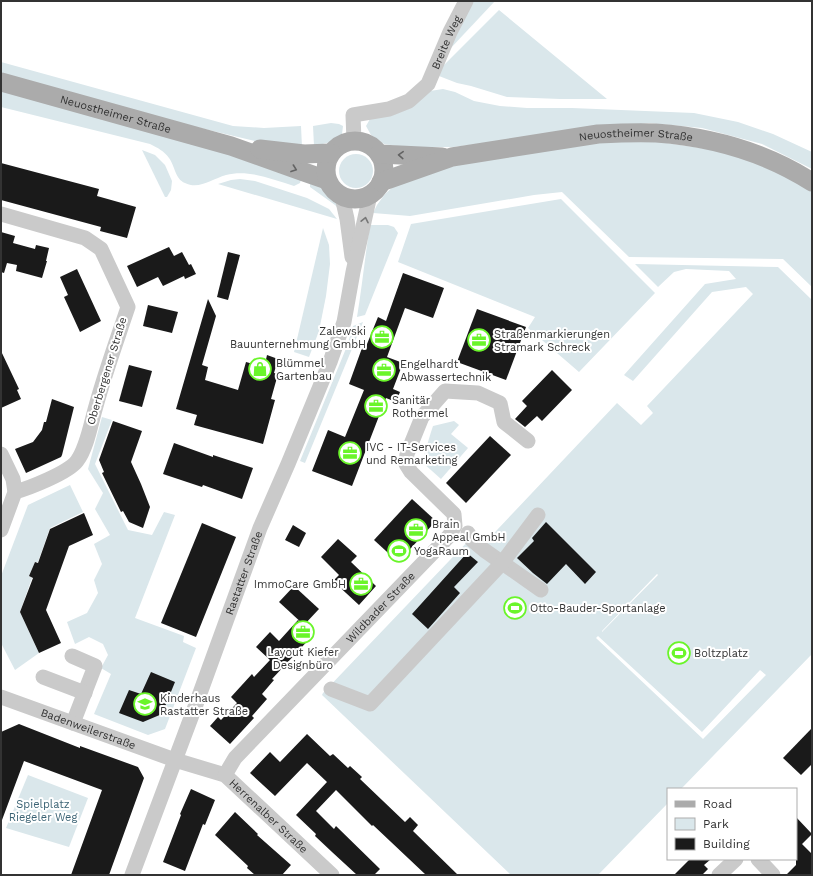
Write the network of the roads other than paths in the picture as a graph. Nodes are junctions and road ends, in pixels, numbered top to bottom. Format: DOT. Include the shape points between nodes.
graph roads {
  1 [pos="466,1"];
  2 [pos="1,82"];
  3 [pos="354,141"];
  4 [pos="231,146"];
  5 [pos="331,153"];
  6 [pos="379,154"];
  7 [pos="452,157"];
  8 [pos="327,180"];
  9 [pos="812,182"];
  10 [pos="376,189"];
  11 [pos="342,197"];
  12 [pos="1,214"];
  13 [pos="353,272"];
  14 [pos="528,440"];
  15 [pos="1,454"];
  16 [pos="15,492"];
  17 [pos="538,515"];
  18 [pos="1,530"];
  19 [pos="468,532"];
  20 [pos="502,563"];
  21 [pos="541,590"];
  22 [pos="72,656"];
  23 [pos="43,677"];
  24 [pos="331,689"];
  25 [pos="85,692"];
  26 [pos="1,697"];
  27 [pos="73,723"];
  28 [pos="175,760"];
  29 [pos="225,775"];
  30 [pos="735,860"];
  31 [pos="759,860"];
  32 [pos="132,875"];
  33 [pos="332,875"];
  34 [pos="719,875"];
  35 [pos="773,875"];
  1 -- 3 [label="street, Breite Weg" via="428,84 409,101 395,107 353,115"];
  2 -- 4 [label="main road, Neuostheimer Straße"];
  3 -- 5 [label="main road" via="337,147"];
  3 -- 6 [label="main road" via="363,142"];
  4 -- 5 [label="main road, Neuostheimer Straße" via="304,154"];
  4 -- 8 [label="main road, Neuostheimer Straße, one-way"];
  5 -- 8 [label="main road" via="325,171"];
  7 -- 6 [label="main road, Neuostheimer Straße, one-way"];
  6 -- 10 [label="main road" via="384,172"];
  7 -- 9 [label="main road, Neuostheimer Straße" via="598,134 655,133 722,143 755,153"];
  7 -- 10 [label="main road, Neuostheimer Straße"];
  8 -- 11 [label="main road" via="333,190"];
  10 -- 11 [label="main road, Neuostheimer Straße" via="361,199"];
  13 -- 10 [label="street, Rastatter Straße, one-way"];
  11 -- 13 [label="street, Rastatter Straße" via="350,234"];
  12 -- 16 [label="street, Oberbergener Straße" via="85,238 101,249 128,307 84,450 77,462 31,487"];
  13 -- 28 [label="street, Rastatter Straße" via="344,322 330,362 260,528"];
  14 -- 29 [label="street, Wildbader Straße" via="504,422 500,403 478,394 445,391 422,417 407,454 406,464 454,514 455,526 449,536 235,758"];
  15 -- 16 [label="street" via="13,479"];
  16 -- 18 [label="street"];
  17 -- 20 [label="street"];
  19 -- 20 [label="street" via="472,540"];
  20 -- 21 [label="street"];
  20 -- 24 [label="street" via="370,704"];
  22 -- 25 [label="street" via="95,666"];
  23 -- 25 [label="street"];
  25 -- 27 [label="street"];
  26 -- 27 [label="street, Badenweilerstraße"];
  27 -- 28 [label="street, Badenweilerstraße"];
  28 -- 29 [label="street, Herrenalber Straße"];
  28 -- 32 [label="street, Rastatter Straße"];
  29 -- 33 [label="street, Herrenalber Straße"];
  30 -- 34 [label="street"];
  31 -- 35 [label="street"];
}
